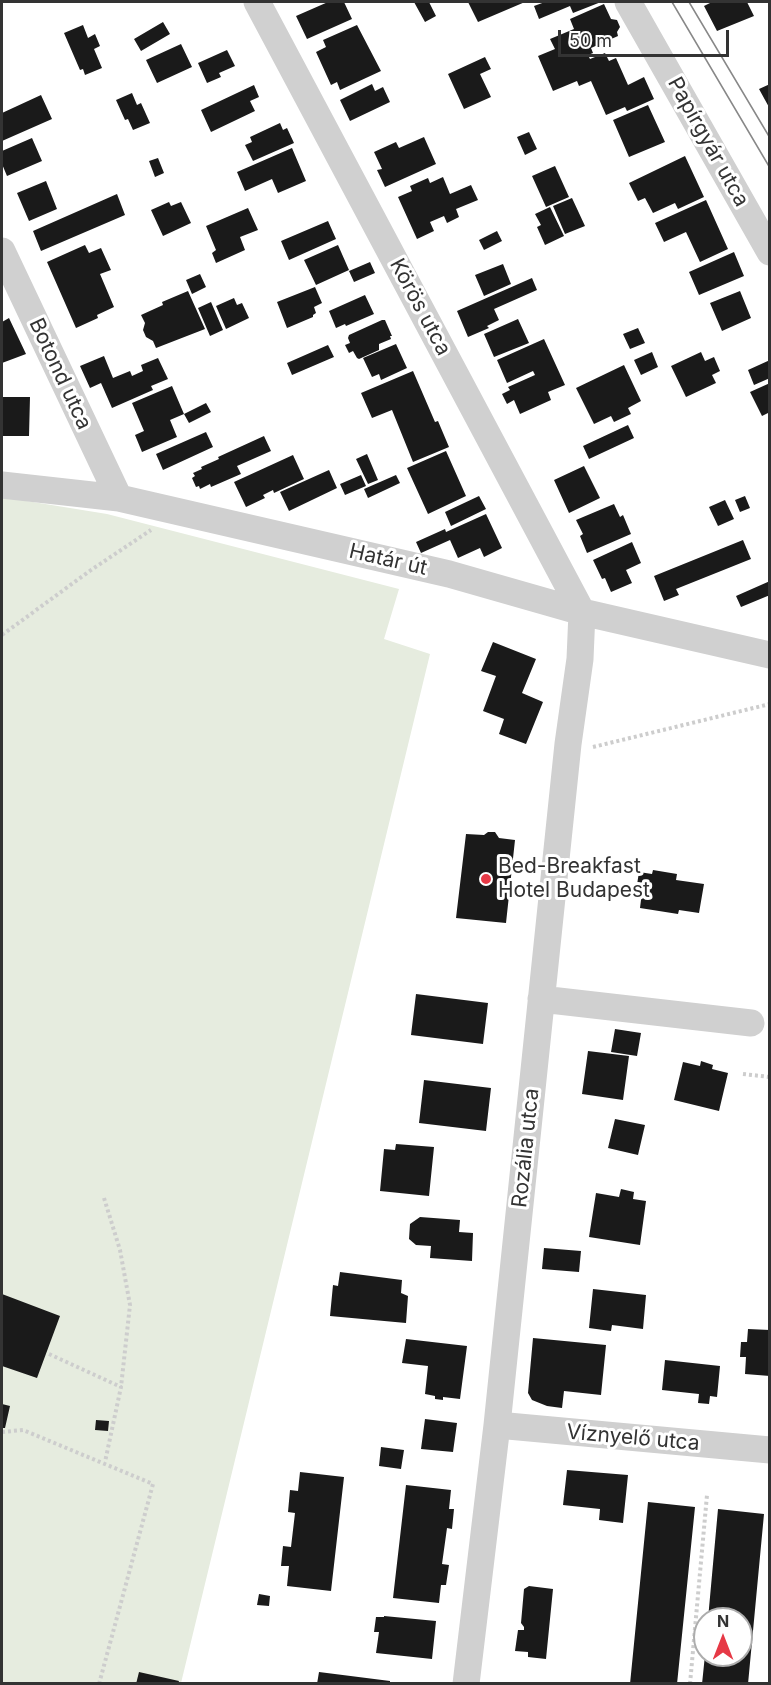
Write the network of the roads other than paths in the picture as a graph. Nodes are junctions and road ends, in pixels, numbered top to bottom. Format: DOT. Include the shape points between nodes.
graph roads {
  1 [pos="257,2"];
  2 [pos="628,2"];
  3 [pos="2,251"];
  4 [pos="770,252"];
  5 [pos="2,485"];
  6 [pos="119,498"];
  7 [pos="582,612"];
  8 [pos="770,656"];
  9 [pos="541,999"];
  10 [pos="751,1023"];
  11 [pos="497,1425"];
  12 [pos="770,1450"];
  13 [pos="466,1683"];
  1 -- 7 [label="street, Körös utca"];
  2 -- 4 [label="street, Papírgyár utca"];
  3 -- 6 [label="street, Botond utca"];
  5 -- 6 [label="street, Határ út"];
  6 -- 7 [label="street, Határ út" via="449,574"];
  7 -- 8 [label="street, Határ út"];
  7 -- 9 [label="street, Rozália utca"];
  9 -- 10 [label="street"];
  9 -- 11 [label="street, Rozália utca"];
  11 -- 12 [label="street, Víznyelő utca"];
  11 -- 13 [label="street, Rozália utca"];
}
